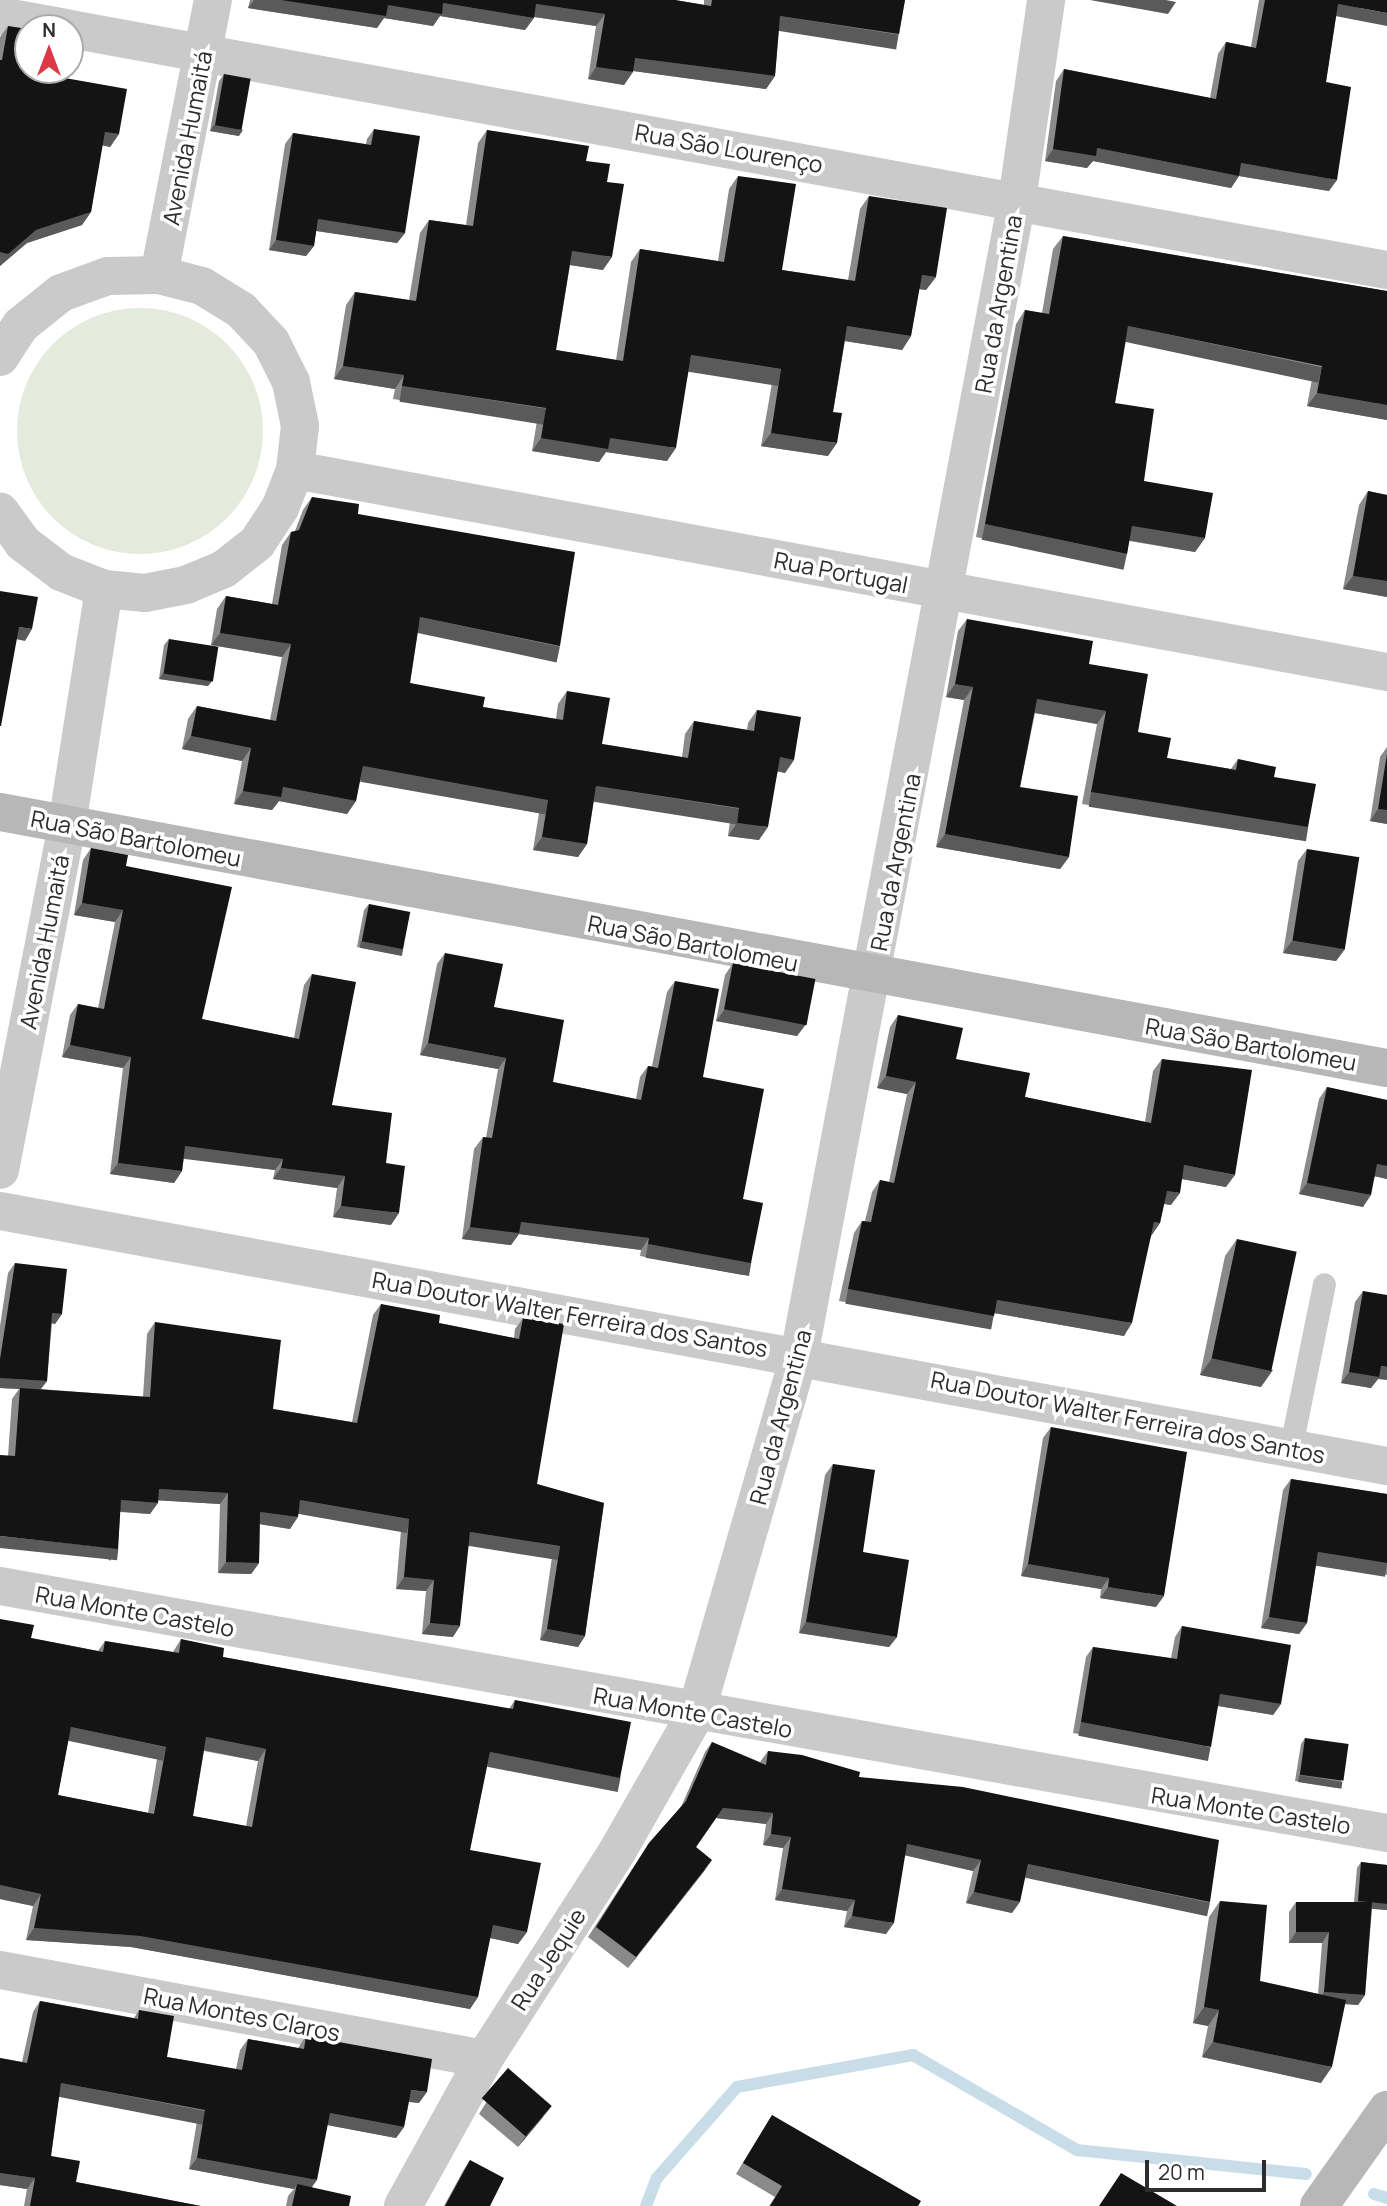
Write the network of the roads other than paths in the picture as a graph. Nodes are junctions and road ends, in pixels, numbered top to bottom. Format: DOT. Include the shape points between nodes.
graph roads {
  1 [pos="214,0"];
  2 [pos="1046,0"];
  3 [pos="84,31"];
  4 [pos="204,53"];
  5 [pos="1017,200"];
  6 [pos="1387,270"];
  7 [pos="159,275"];
  8 [pos="0,356"];
  9 [pos="295,470"];
  10 [pos="0,511"];
  11 [pos="104,589"];
  12 [pos="945,592"];
  13 [pos="1387,672"];
  14 [pos="0,812"];
  15 [pos="67,825"];
  16 [pos="873,978"];
  17 [pos="1387,1068"];
  18 [pos="0,1170"];
  19 [pos="0,1211"];
  20 [pos="1324,1284"];
  21 [pos="799,1356"];
  22 [pos="1291,1447"];
  23 [pos="1387,1466"];
  24 [pos="0,1586"];
  25 [pos="696,1713"];
  26 [pos="1387,1833"];
  27 [pos="0,1970"];
  28 [pos="484,2059"];
  29 [pos="1387,2110"];
  30 [pos="402,2206"];
  31 [pos="1319,2206"];
  1 -- 4 [label="street, Avenida Humaitá"];
  2 -- 5 [label="street, Rua da Argentina"];
  3 -- 4 [label="street, Rua São Lourenço"];
  4 -- 5 [label="street, Rua São Lourenço"];
  4 -- 7 [label="street, Avenida Humaitá"];
  5 -- 6 [label="street, Rua São Lourenço"];
  5 -- 12 [label="street, Rua da Argentina"];
  7 -- 8 [label="street" via="108,276 61,293 21,325"];
  7 -- 9 [label="street" via="212,292 241,310 271,342 291,382 300,426"];
  9 -- 11 [label="street" via="281,509 257,542 224,569 186,585 145,593"];
  9 -- 12 [label="street, Rua Portugal"];
  10 -- 11 [label="street" via="23,543 61,572"];
  11 -- 15 [label="street, Avenida Humaitá"];
  12 -- 13 [label="street, Rua Portugal"];
  12 -- 16 [label="street, Rua da Argentina"];
  14 -- 15 [label="street, Rua São Bartolomeu"];
  15 -- 16 [label="street, Rua São Bartolomeu"];
  15 -- 18 [label="street, Avenida Humaitá"];
  16 -- 17 [label="street, Rua São Bartolomeu"];
  16 -- 21 [label="street, Rua da Argentina"];
  19 -- 21 [label="street, Rua Doutor Walter Ferreira dos Santos"];
  20 -- 22 [label="lane"];
  21 -- 22 [label="street, Rua Doutor Walter Ferreira dos Santos"];
  21 -- 25 [label="street, Rua da Argentina"];
  22 -- 23 [label="street, Rua Doutor Walter Ferreira dos Santos"];
  24 -- 25 [label="street, Rua Monte Castelo"];
  25 -- 26 [label="street, Rua Monte Castelo"];
  25 -- 28 [label="street, Rua Jequie" via="618,1850"];
  27 -- 28 [label="street, Rua Montes Claros"];
  28 -- 30 [label="street, Rua Jequie"];
  29 -- 31 [label="street"];
}
